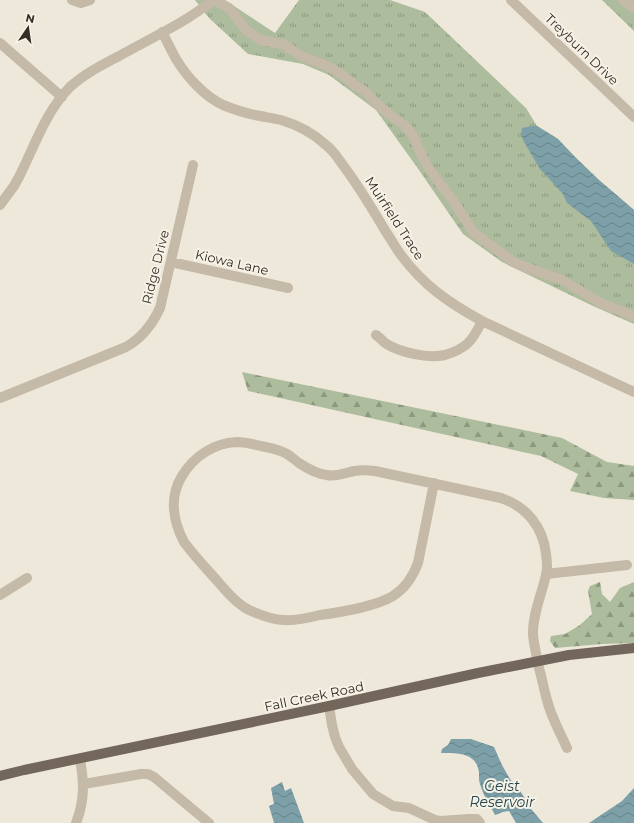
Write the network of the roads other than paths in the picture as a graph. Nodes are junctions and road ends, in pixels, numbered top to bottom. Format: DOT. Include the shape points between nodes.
graph roads {
  1 [pos="72,0"];
  2 [pos="90,0"];
  3 [pos="511,0"];
  4 [pos="623,0"];
  5 [pos="210,1"];
  6 [pos="634,8"];
  7 [pos="162,32"];
  8 [pos="0,43"];
  9 [pos="62,97"];
  10 [pos="634,117"];
  11 [pos="193,165"];
  12 [pos="0,205"];
  13 [pos="171,262"];
  14 [pos="288,288"];
  15 [pos="634,317"];
  16 [pos="482,321"];
  17 [pos="376,335"];
  18 [pos="634,392"];
  19 [pos="0,398"];
  20 [pos="434,484"];
  21 [pos="627,565"];
  22 [pos="546,574"];
  23 [pos="27,578"];
  24 [pos="0,595"];
  25 [pos="634,648"];
  26 [pos="538,661"];
  27 [pos="329,706"];
  28 [pos="567,748"];
  29 [pos="80,759"];
  30 [pos="0,776"];
  31 [pos="84,784"];
  32 [pos="76,823"];
  33 [pos="209,823"];
  34 [pos="480,823"];
  1 -- 2 [label="street" via="81,3"];
  3 -- 10 [label="street, Treyburn Drive"];
  4 -- 6 [label="street"];
  5 -- 7 [label="street" via="194,14"];
  5 -- 15 [label="street" via="229,8 247,31 261,40 283,44 301,56 325,65 345,77 404,125 416,142 428,169 456,204 473,232 486,242 515,263 562,280 603,304"];
  7 -- 9 [label="street" via="96,68 70,87"];
  7 -- 16 [label="street, Muirfield Trace" via="186,74 210,96 235,109 296,126 328,146 355,181 411,268 441,296"];
  8 -- 9 [label="street"];
  9 -- 12 [label="street" via="14,186"];
  11 -- 13 [label="street, Ridge Drive"];
  13 -- 14 [label="street, Kiowa Lane"];
  13 -- 19 [label="street, Ridge Drive" via="158,312 139,339 126,348"];
  16 -- 17 [label="street" via="468,344 445,355 431,356 396,349"];
  16 -- 18 [label="street, Muirfield Trace"];
  20 -- 20 [label="street" via="365,470 329,476 309,470 288,454 276,449 238,442 212,448 197,457 179,480 174,507 179,533 184,542 239,604 262,616 296,620 380,602 393,596 407,584 418,563"];
  20 -- 22 [label="street" via="501,498 527,513 544,540"];
  21 -- 22 [label="street"];
  22 -- 26 [label="street" via="533,633"];
  23 -- 24 [label="street"];
  25 -- 26 [label="main road, Fall Creek Road"];
  26 -- 27 [label="main road, Fall Creek Road"];
  26 -- 28 [label="street" via="547,701"];
  27 -- 29 [label="main road, Fall Creek Road"];
  27 -- 34 [label="street" via="335,737 348,763 373,794 393,806 409,808 440,822 470,819"];
  29 -- 30 [label="main road, Fall Creek Road"];
  29 -- 31 [label="street"];
  31 -- 32 [label="street" via="82,804"];
  31 -- 33 [label="street" via="148,774"];
}
